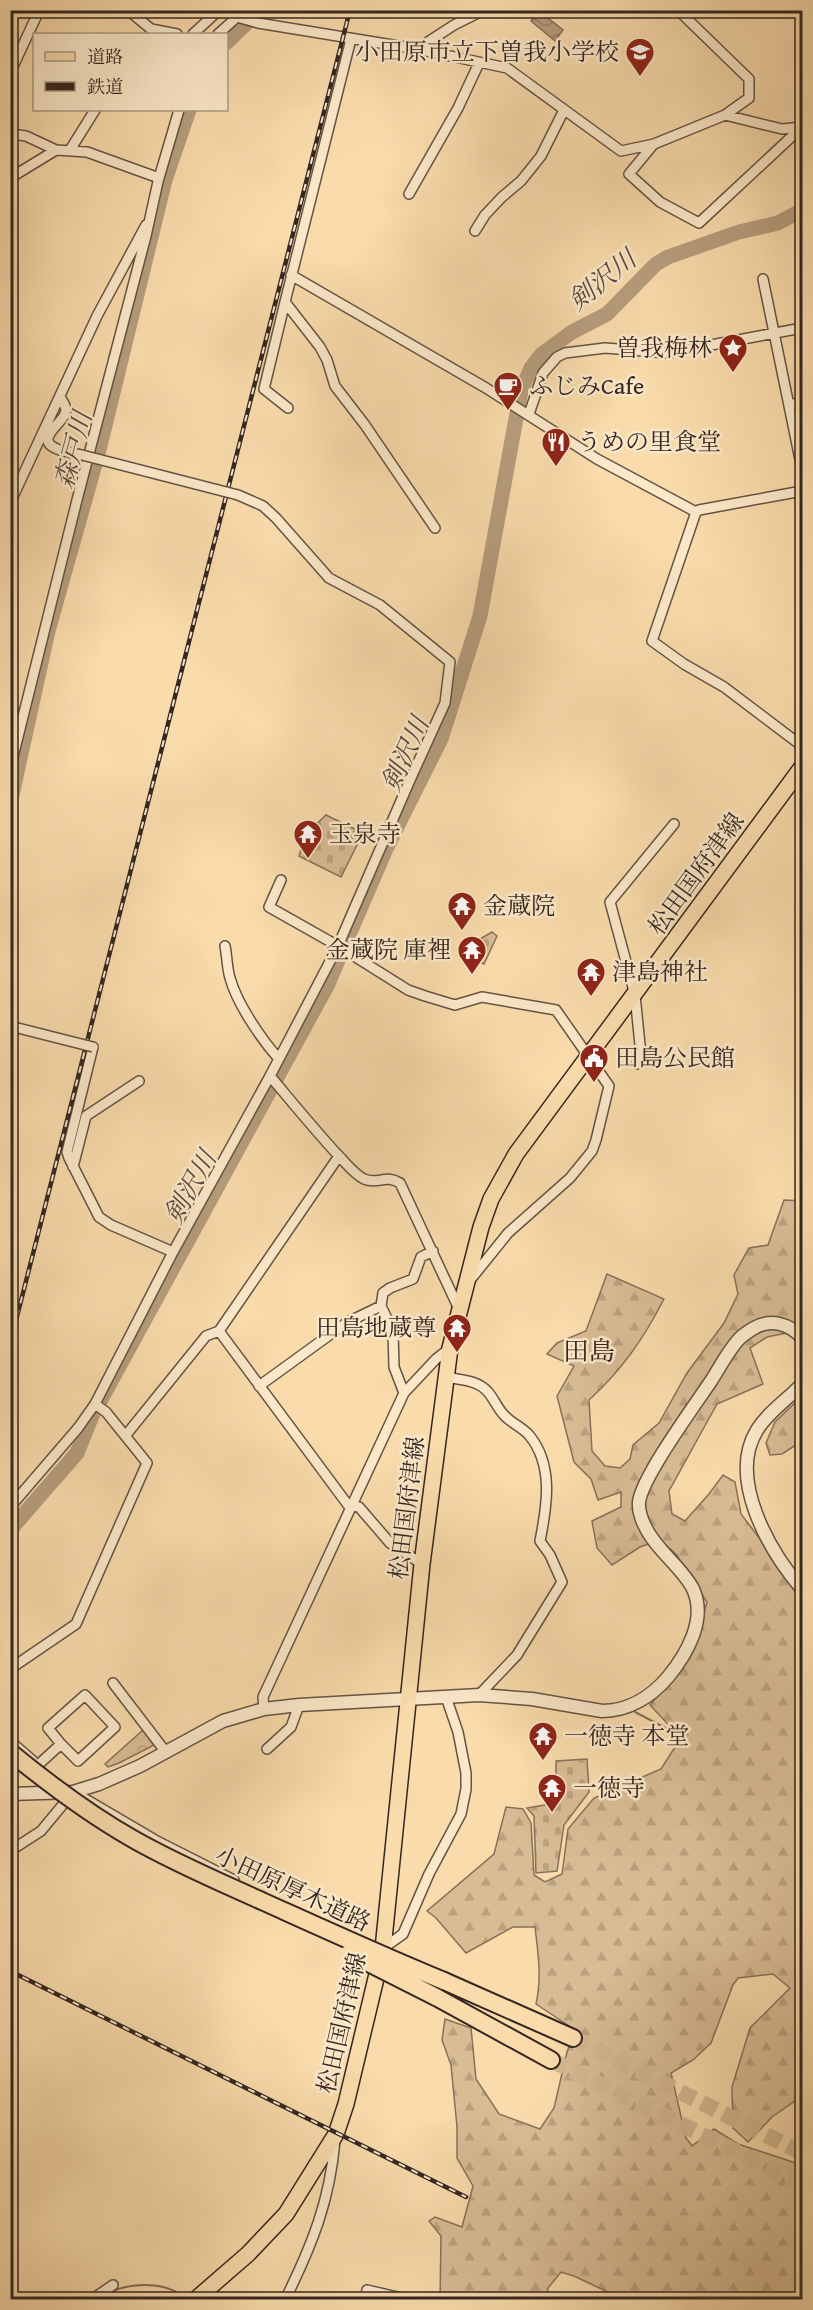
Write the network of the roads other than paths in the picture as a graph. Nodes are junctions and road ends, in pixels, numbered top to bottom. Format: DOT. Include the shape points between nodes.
graph roads {
  1 [pos="26,10"];
  2 [pos="128,10"];
  3 [pos="219,10"];
  4 [pos="245,10"];
  5 [pos="484,10"];
  6 [pos="678,10"];
  7 [pos="39,13"];
  8 [pos="237,17"];
  9 [pos="149,32"];
  10 [pos="194,33"];
  11 [pos="219,33"];
  12 [pos="351,39"];
  13 [pos="417,49"];
  14 [pos="479,63"];
  15 [pos="10,73"];
  16 [pos="564,110"];
  17 [pos="94,111"];
  18 [pos="179,111"];
  19 [pos="724,115"];
  20 [pos="802,127"];
  21 [pos="12,135"];
  22 [pos="654,144"];
  23 [pos="56,150"];
  24 [pos="70,150"];
  25 [pos="159,177"];
  26 [pos="10,178"];
  27 [pos="409,194"];
  28 [pos="150,218"];
  29 [pos="475,231"];
  30 [pos="291,275"];
  31 [pos="763,279"];
  32 [pos="285,302"];
  33 [pos="802,328"];
  34 [pos="776,334"];
  35 [pos="60,397"];
  36 [pos="802,402"];
  37 [pos="789,405"];
  38 [pos="288,408"];
  39 [pos="526,413"];
  40 [pos="802,469"];
  41 [pos="802,491"];
  42 [pos="10,502"];
  43 [pos="696,512"];
  44 [pos="435,528"];
  45 [pos="802,746"];
  46 [pos="802,767"];
  47 [pos="10,769"];
  48 [pos="674,824"];
  49 [pos="281,880"];
  50 [pos="225,946"];
  51 [pos="338,946"];
  52 [pos="635,995"];
  53 [pos="10,1026"];
  54 [pos="588,1057"];
  55 [pos="279,1059"];
  56 [pos="638,1064"];
  57 [pos="270,1076"];
  58 [pos="139,1081"];
  59 [pos="339,1156"];
  60 [pos="73,1167"];
  61 [pos="173,1251"];
  62 [pos="433,1251"];
  63 [pos="466,1285"];
  64 [pos="381,1306"];
  65 [pos="460,1311"];
  66 [pos="219,1331"];
  67 [pos="802,1338"];
  68 [pos="450,1348"];
  69 [pos="446,1377"];
  70 [pos="802,1384"];
  71 [pos="259,1386"];
  72 [pos="404,1393"];
  73 [pos="96,1405"];
  74 [pos="126,1435"];
  75 [pos="353,1506"];
  76 [pos="10,1507"];
  77 [pos="422,1564"];
  78 [pos="802,1589"];
  79 [pos="10,1669"];
  80 [pos="113,1683"];
  81 [pos="479,1695"];
  82 [pos="446,1697"];
  83 [pos="408,1700"];
  84 [pos="299,1705"];
  85 [pos="264,1709"];
  86 [pos="10,1741"];
  87 [pos="61,1744"];
  88 [pos="267,1749"];
  89 [pos="165,1751"];
  90 [pos="10,1752"];
  91 [pos="10,1764"];
  92 [pos="38,1765"];
  93 [pos="73,1792"];
  94 [pos="10,1794"];
  95 [pos="10,1851"];
  96 [pos="383,1949"];
  97 [pos="573,2038"];
  98 [pos="551,2060"];
  99 [pos="336,2133"];
  100 [pos="113,2285"];
  101 [pos="91,2300"];
  102 [pos="195,2300"];
  103 [pos="285,2300"];
  104 [pos="365,2300"];
  105 [pos="410,2300"];
  1 -- 7 [label="street"];
  2 -- 9 [label="street"];
  3 -- 10 [label="street"];
  4 -- 8 [label="street"];
  5 -- 13 [label="street"];
  6 -- 19 [label="street" via="749,79 749,98"];
  7 -- 15 [label="street"];
  8 -- 11 [label="street"];
  8 -- 12 [label="street"];
  12 -- 13 [label="street"];
  12 -- 30 [label="street"];
  13 -- 14 [label="street"];
  14 -- 16 [label="street" via="507,68"];
  14 -- 27 [label="street"];
  16 -- 22 [label="street" via="621,151"];
  16 -- 29 [label="street" via="541,156 484,215"];
  17 -- 24 [label="street"];
  18 -- 25 [label="street"];
  19 -- 20 [label="street" via="782,129"];
  19 -- 22 [label="street"];
  20 -- 22 [label="street" via="699,223 660,202 629,174"];
  21 -- 23 [label="street" via="26,136"];
  23 -- 24 [label="street"];
  23 -- 26 [label="street"];
  24 -- 25 [label="street" via="87,152"];
  25 -- 28 [label="street"];
  28 -- 35 [label="street" via="97,316"];
  28 -- 47 [label="street"];
  30 -- 32 [label="street"];
  30 -- 39 [label="street"];
  31 -- 34 [label="street"];
  32 -- 38 [label="street" via="264,389"];
  32 -- 44 [label="street" via="320,347 335,386"];
  33 -- 34 [label="street"];
  34 -- 37 [label="street"];
  34 -- 39 [label="street" via="668,352 599,348 565,352 543,373"];
  35 -- 42 [label="street"];
  35 -- 51 [label="street, bridge" via="66,407 48,435 53,448 238,495 262,506 329,578 380,605 450,662 445,704"];
  36 -- 37 [label="street"];
  37 -- 40 [label="street"];
  39 -- 43 [label="street" via="597,459"];
  41 -- 43 [label="street"];
  43 -- 45 [label="street" via="652,641 724,687"];
  46 -- 52 [label="main road, 松田国府津線"];
  48 -- 52 [label="street" via="610,902"];
  49 -- 51 [label="street" via="269,907"];
  50 -- 55 [label="street" via="230,980 242,1006"];
  51 -- 54 [label="street" via="408,990 455,1005 482,997 556,1010"];
  51 -- 55 [label="street"];
  52 -- 54 [label="main road, 松田国府津線"];
  52 -- 56 [label="street" via="641,1055"];
  53 -- 60 [label="street, bridge" via="93,1047 67,1152"];
  54 -- 63 [label="main road, 松田国府津線" via="503,1174 491,1199"];
  54 -- 63 [label="street" via="609,1086 595,1145 570,1178 508,1233"];
  55 -- 57 [label="street"];
  57 -- 59 [label="street"];
  57 -- 61 [label="street"];
  58 -- 60 [label="street" via="86,1116"];
  59 -- 62 [label="street" via="364,1179 391,1178 400,1183"];
  59 -- 66 [label="street"];
  60 -- 61 [label="street" via="99,1217"];
  61 -- 73 [label="street"];
  62 -- 64 [label="street" via="421,1257 413,1279 383,1293"];
  62 -- 65 [label="street"];
  63 -- 65 [label="main road, 松田国府津線"];
  64 -- 71 [label="street" via="346,1323"];
  64 -- 72 [label="street" via="393,1331 394,1367"];
  65 -- 68 [label="main road, 松田国府津線"];
  66 -- 71 [label="street"];
  66 -- 74 [label="street" via="206,1336"];
  67 -- 81 [label="street" via="792,1328 769,1323 755,1327 738,1340 645,1485 639,1501 641,1521 656,1546 693,1588 697,1603 694,1632 663,1683 638,1702 612,1711"];
  68 -- 69 [label="main road, 松田国府津線"];
  68 -- 72 [label="street"];
  69 -- 77 [label="main road, 松田国府津線"];
  69 -- 81 [label="street" via="476,1382 536,1444 548,1485 540,1541 562,1582 517,1655"];
  70 -- 78 [label="street" via="761,1424 746,1461 747,1486 756,1513 785,1570"];
  71 -- 75 [label="street" via="348,1505"];
  72 -- 75 [label="street"];
  73 -- 74 [label="street"];
  73 -- 76 [label="street"];
  74 -- 79 [label="street" via="147,1463 76,1624"];
  75 -- 77 [label="street" via="359,1507 390,1543"];
  75 -- 85 [label="street" via="263,1697"];
  77 -- 83 [label="main road, 松田国府津線"];
  80 -- 89 [label="street"];
  81 -- 82 [label="street"];
  82 -- 83 [label="street"];
  82 -- 96 [label="street" via="466,1773 461,1814 403,1934"];
  83 -- 84 [label="street"];
  83 -- 96 [label="main road, 松田国府津線"];
  84 -- 85 [label="street"];
  84 -- 88 [label="street" via="291,1727"];
  85 -- 89 [label="street" via="223,1721"];
  86 -- 92 [label="street"];
  87 -- 87 [label="street" via="48,1728 85,1695 115,1727 78,1761"];
  87 -- 92 [label="street"];
  89 -- 93 [label="street" via="121,1775"];
  90 -- 97 [label="highway, 小田原厚木道路, bridge" via="84,1809 192,1869"];
  91 -- 98 [label="highway, 小田原厚木道路, bridge" via="78,1816 129,1848 365,1961"];
  92 -- 93 [label="street"];
  93 -- 94 [label="street"];
  93 -- 95 [label="street" via="41,1831"];
  93 -- 96 [label="street" via="194,1861"];
  96 -- 99 [label="main road, 松田国府津線"];
  99 -- 102 [label="main road, 松田国府津線" via="286,2214"];
  99 -- 103 [label="street" via="333,2167 318,2229"];
  100 -- 101 [label="street"];
  104 -- 105 [label="street" via="367,2290"];
}
